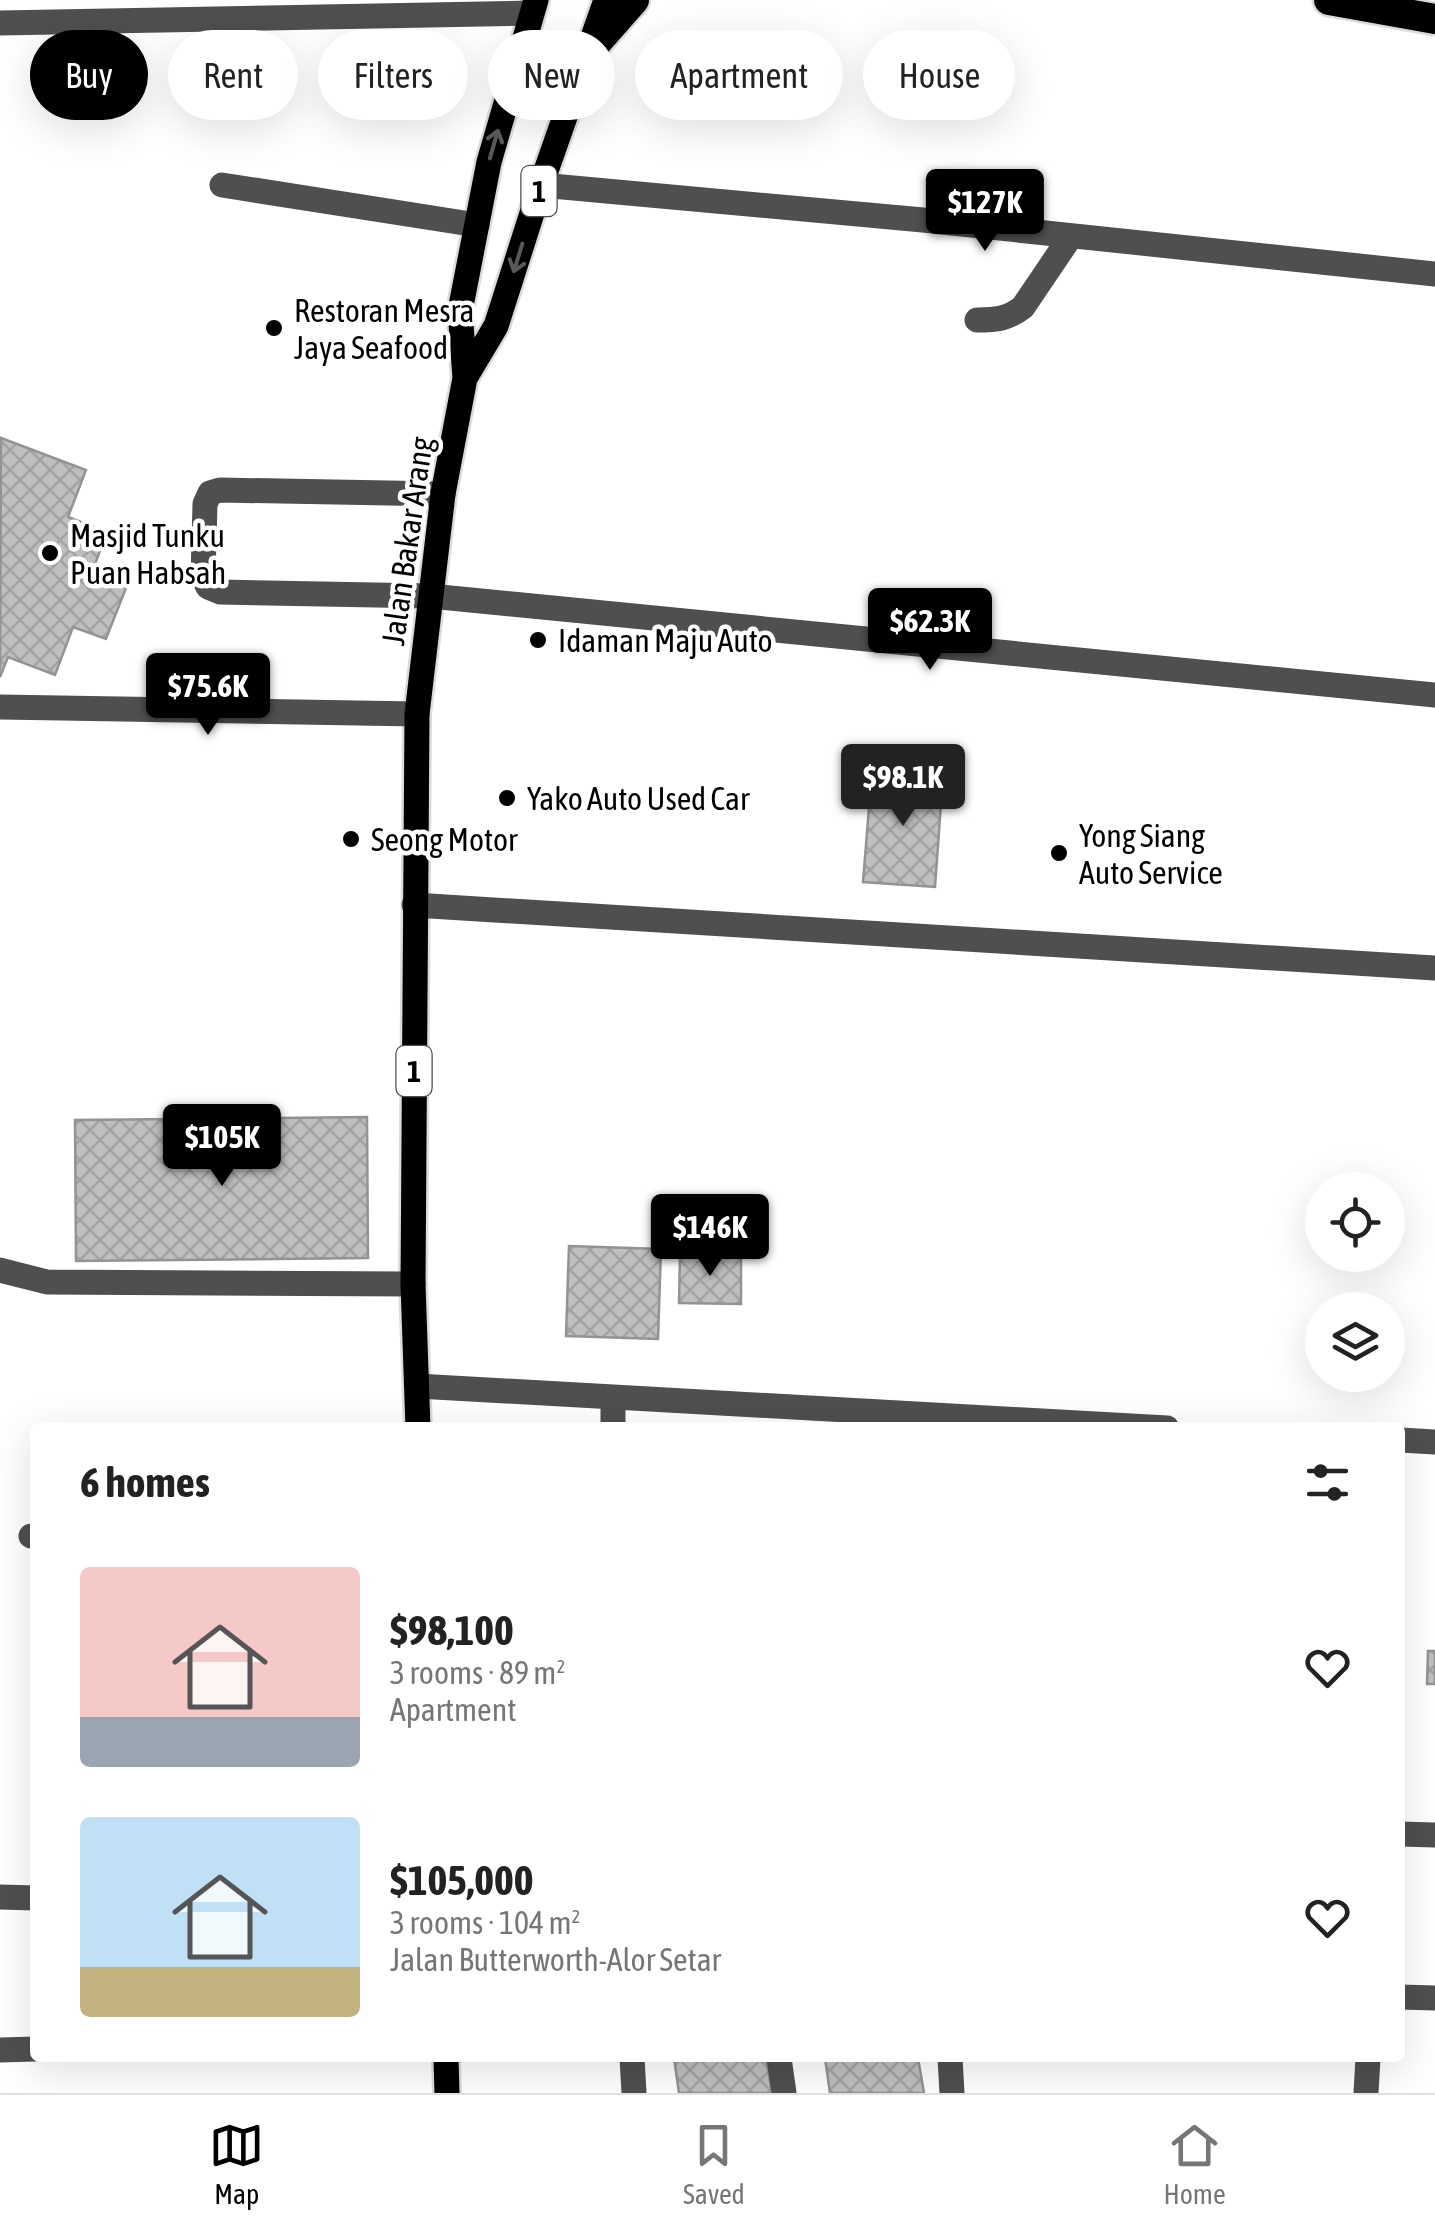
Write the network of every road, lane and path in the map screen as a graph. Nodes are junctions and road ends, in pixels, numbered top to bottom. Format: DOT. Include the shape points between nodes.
graph roads {
  1 [pos="606,0"];
  2 [pos="634,0"];
  3 [pos="1329,0"];
  4 [pos="533,6"];
  5 [pos="1435,19"];
  6 [pos="0,23"];
  7 [pos="596,30"];
  8 [pos="607,30"];
  9 [pos="564,120"];
  10 [pos="222,184"];
  11 [pos="541,185"];
  12 [pos="477,225"];
  13 [pos="1072,236"];
  14 [pos="1435,274"];
  15 [pos="977,320"];
  16 [pos="466,378"];
  17 [pos="442,494"];
  18 [pos="430,596"];
  19 [pos="1435,694"];
  20 [pos="0,708"];
  21 [pos="417,714"];
  22 [pos="414,905"];
  23 [pos="1435,968"];
  24 [pos="0,1270"];
  25 [pos="413,1284"];
  26 [pos="417,1386"];
  27 [pos="613,1397"];
  28 [pos="762,1416"];
  29 [pos="932,1421"];
  30 [pos="418,1422"];
  31 [pos="613,1422"];
  32 [pos="966,1422"];
  33 [pos="1405,1440"];
  34 [pos="1435,1442"];
  35 [pos="1405,1834"];
  36 [pos="1435,1835"];
  37 [pos="0,1897"];
  38 [pos="30,1898"];
  39 [pos="1405,1997"];
  40 [pos="1435,1998"];
  41 [pos="0,2050"];
  42 [pos="30,2050"];
  43 [pos="446,2062"];
  44 [pos="632,2062"];
  45 [pos="780,2062"];
  46 [pos="950,2062"];
  47 [pos="1368,2062"];
  48 [pos="447,2093"];
  49 [pos="634,2093"];
  50 [pos="784,2093"];
  51 [pos="952,2093"];
  52 [pos="1366,2093"];
  1 -- 7 [label="main road, Jalan Bakar Arang / 1"];
  2 -- 8 [label="highway"];
  3 -- 5 [label="highway"];
  4 -- 6 [label="street"];
  12 -- 4 [label="main road, Jalan Bakar Arang / 1, one-way"];
  9 -- 11 [label="main road, Jalan Bakar Arang / 1"];
  10 -- 12 [label="street"];
  11 -- 13 [label="street"];
  11 -- 16 [label="main road, Jalan Bakar Arang / 1, one-way" via="496,326"];
  12 -- 16 [label="main road, Jalan Bakar Arang / 1" via="460,311"];
  13 -- 14 [label="street"];
  13 -- 15 [label="street" via="1013,315"];
  16 -- 17 [label="main road, Jalan Bakar Arang / 1"];
  17 -- 18 [label="main road, Jalan Bakar Arang / 1"];
  17 -- 18 [label="street" via="220,490 205,504 203,578 220,592"];
  18 -- 19 [label="street"];
  18 -- 21 [label="main road, Jalan Bakar Arang / 1"];
  20 -- 21 [label="street"];
  21 -- 22 [label="main road, 1"];
  22 -- 23 [label="street"];
  22 -- 25 [label="main road, 1"];
  24 -- 25 [label="street" via="46,1282"];
  25 -- 26 [label="main road, 1"];
  26 -- 27 [label="street"];
  26 -- 30 [label="main road, 1"];
  27 -- 28 [label="street"];
  27 -- 31 [label="street"];
  28 -- 29 [label="street"];
  29 -- 32 [label="street"];
  33 -- 34 [label="street"];
  35 -- 36 [label="street"];
  37 -- 38 [label="street"];
  39 -- 40 [label="street"];
  41 -- 42 [label="street"];
  43 -- 48 [label="main road"];
  44 -- 49 [label="street"];
  45 -- 50 [label="street"];
  46 -- 51 [label="street"];
  47 -- 52 [label="street"];
}
